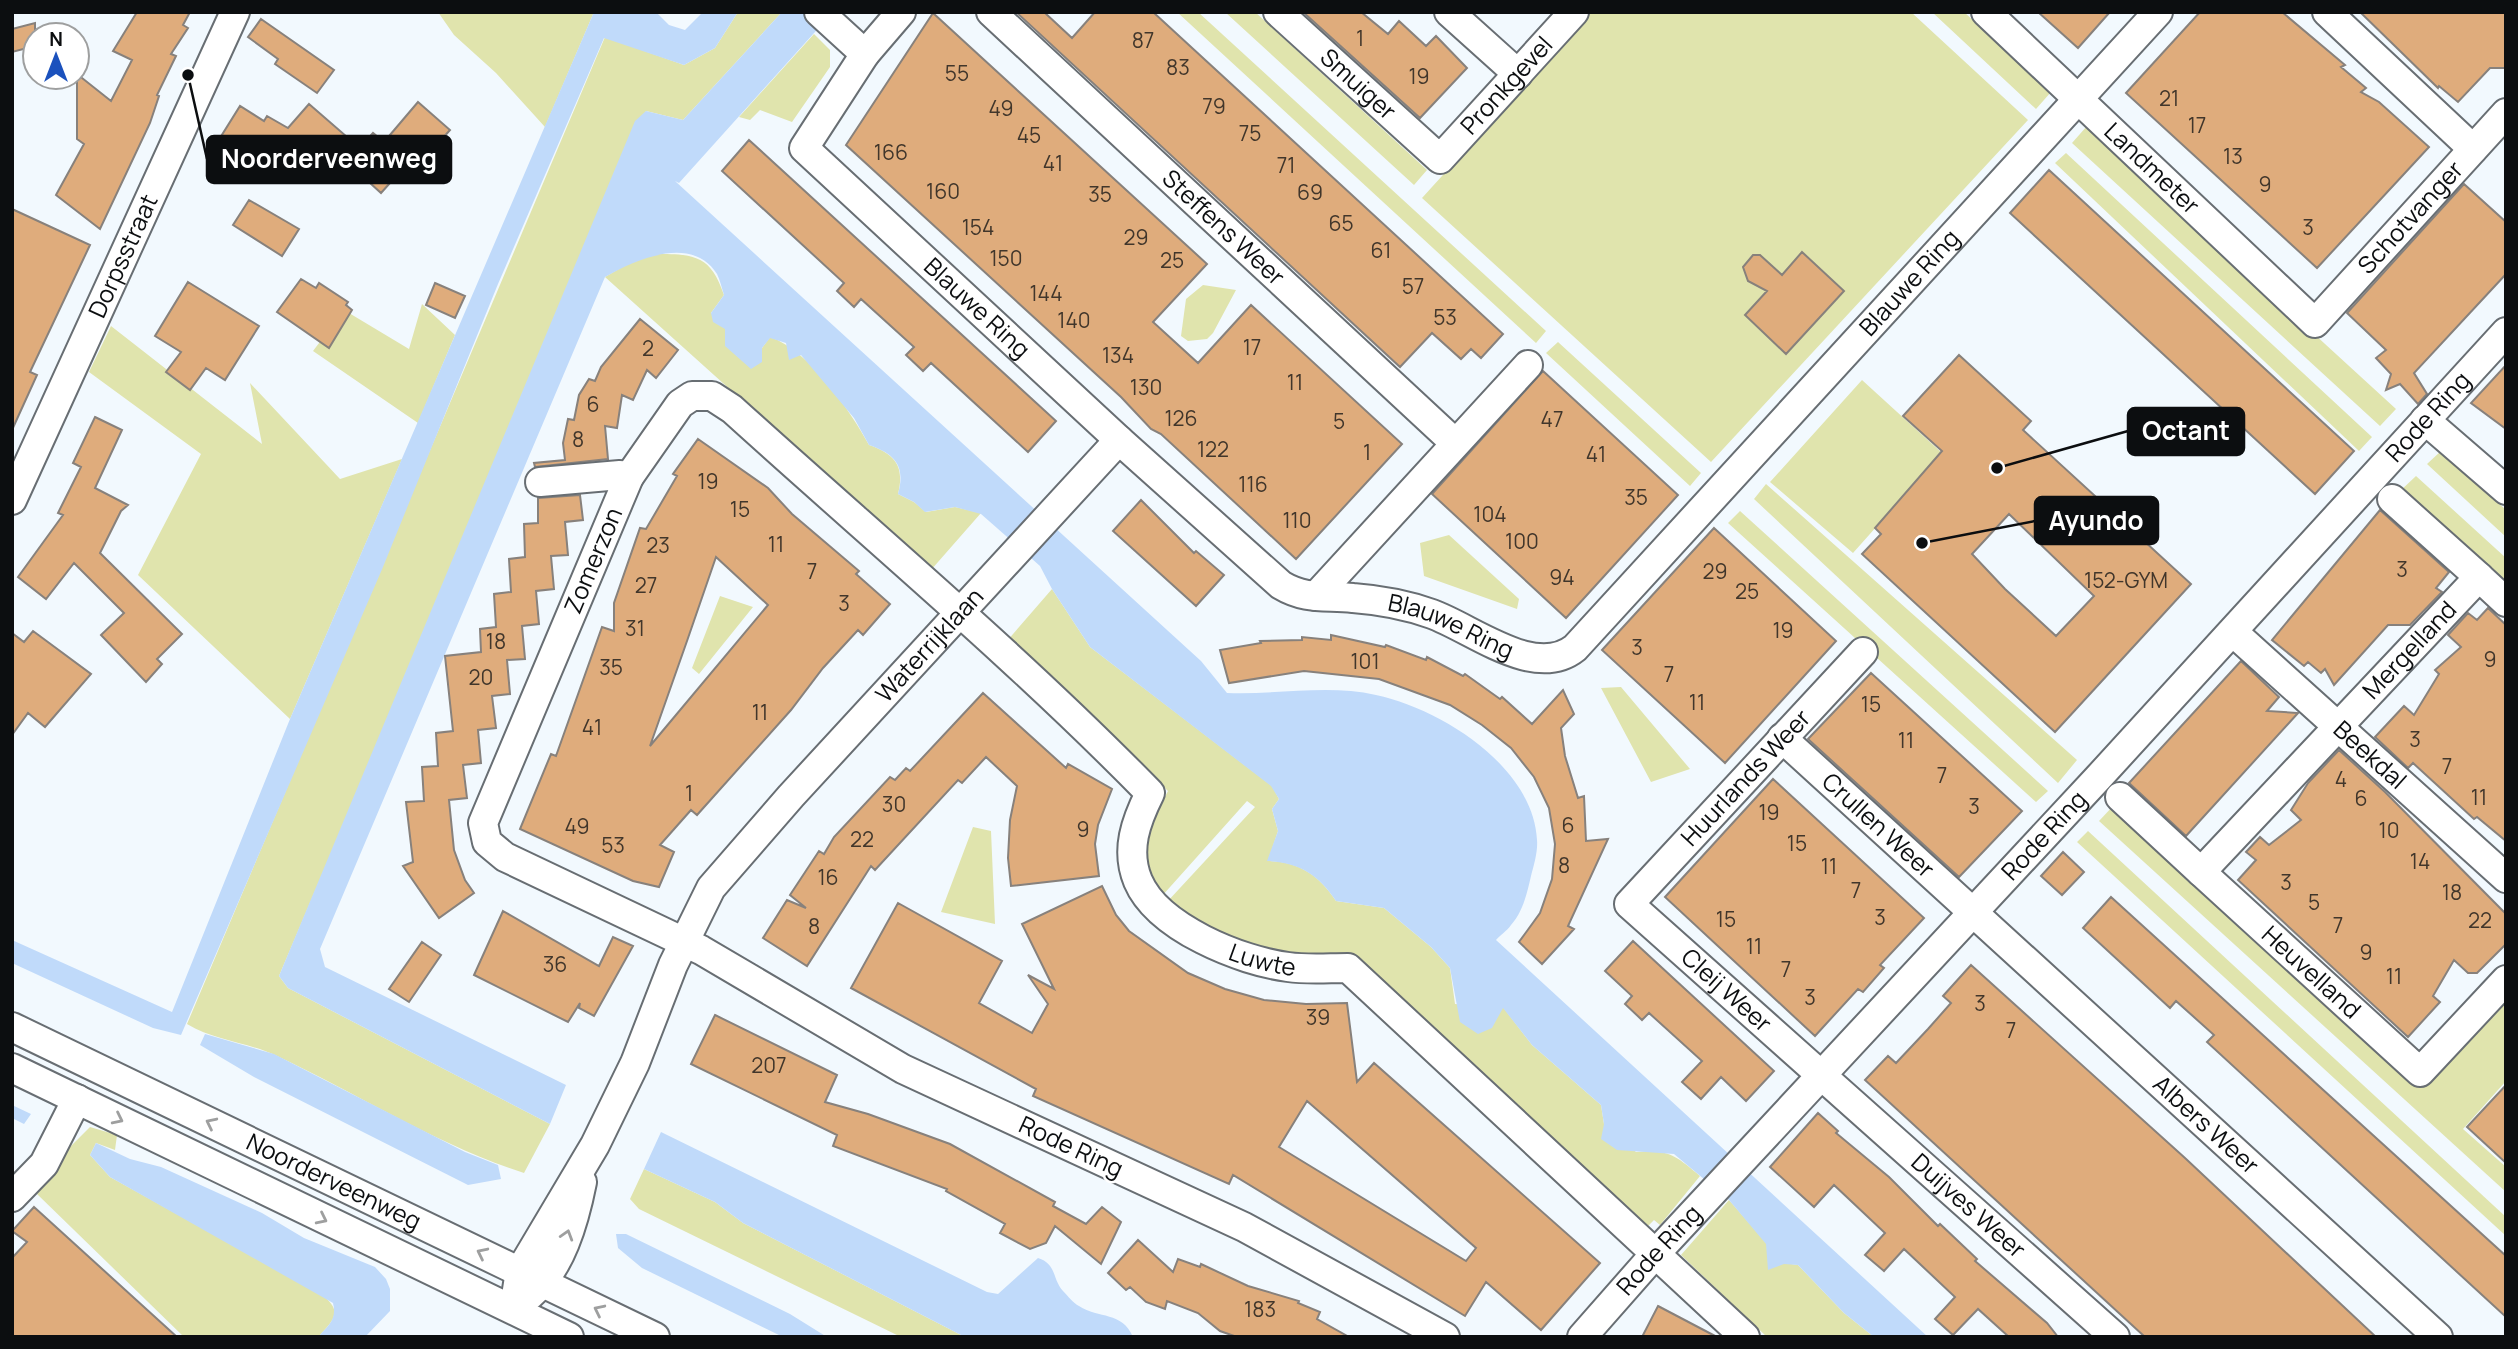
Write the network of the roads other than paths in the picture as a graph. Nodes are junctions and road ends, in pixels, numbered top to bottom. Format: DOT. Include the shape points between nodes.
graph roads {
  1 [pos="235,12"];
  2 [pos="819,12"];
  3 [pos="901,12"];
  4 [pos="991,12"];
  5 [pos="1278,12"];
  6 [pos="1449,12"];
  7 [pos="1574,12"];
  8 [pos="1986,12"];
  9 [pos="2158,12"];
  10 [pos="2327,12"];
  11 [pos="865,54"];
  12 [pos="1518,74"];
  13 [pos="2081,98"];
  14 [pos="2506,113"];
  15 [pos="2473,149"];
  16 [pos="1440,159"];
  17 [pos="2315,323"];
  18 [pos="2506,332"];
  19 [pos="1528,365"];
  20 [pos="2425,420"];
  21 [pos="1119,440"];
  22 [pos="1455,443"];
  23 [pos="629,477"];
  24 [pos="540,482"];
  25 [pos="2506,491"];
  26 [pos="2392,499"];
  27 [pos="12,500"];
  28 [pos="2479,577"];
  29 [pos="1316,596"];
  30 [pos="2506,602"];
  31 [pos="960,614"];
  32 [pos="2233,632"];
  33 [pos="1863,652"];
  34 [pos="2341,726"];
  35 [pos="1782,738"];
  36 [pos="2120,797"];
  37 [pos="2202,872"];
  38 [pos="2506,878"];
  39 [pos="1629,904"];
  40 [pos="1974,911"];
  41 [pos="693,946"];
  42 [pos="2506,980"];
  43 [pos="12,1027"];
  44 [pos="12,1068"];
  45 [pos="1822,1076"];
  46 [pos="77,1099"];
  47 [pos="12,1197"];
  48 [pos="1655,1254"];
  49 [pos="532,1277"];
  50 [pos="514,1309"];
  51 [pos="569,1337"];
  52 [pos="655,1337"];
  53 [pos="1445,1337"];
  54 [pos="1582,1337"];
  55 [pos="1745,1337"];
  56 [pos="2115,1337"];
  57 [pos="2438,1337"];
  1 -- 27 [label="street, Dorpsstraat"];
  2 -- 11 [label="street"];
  3 -- 11 [label="street"];
  4 -- 22 [label="street, Steffens Weer"];
  5 -- 16 [label="street, Smuiger"];
  6 -- 12 [label="street"];
  7 -- 12 [label="street, Pronkgevel"];
  8 -- 13 [label="street, Landmeter"];
  9 -- 13 [label="street, Blauwe Ring"];
  10 -- 15 [label="street"];
  11 -- 21 [label="street, Blauwe Ring" via="804,148"];
  12 -- 16 [label="street, Pronkgevel"];
  13 -- 17 [label="street, Landmeter"];
  13 -- 29 [label="street, Blauwe Ring" via="1564,657 1550,661 1514,653 1456,623 1390,603"];
  14 -- 15 [label="street, Schotvanger"];
  15 -- 17 [label="street, Schotvanger"];
  18 -- 20 [label="street, Rode Ring"];
  19 -- 22 [label="street"];
  20 -- 25 [label="street"];
  20 -- 32 [label="street, Rode Ring"];
  21 -- 29 [label="street, Blauwe Ring" via="1281,585 1298,595"];
  21 -- 31 [label="street, Waterrijklaan"];
  22 -- 29 [label="street"];
  23 -- 24 [label="street"];
  23 -- 31 [label="street, Zomerzon" via="680,404 692,396 712,396"];
  23 -- 41 [label="street, Zomerzon" via="483,823 487,842 505,857"];
  26 -- 28 [label="street"];
  28 -- 30 [label="street"];
  28 -- 34 [label="street, Mergelland"];
  31 -- 41 [label="street, Waterrijklaan" via="743,850"];
  31 -- 48 [label="street, Luwte" via="1150,793 1132,847 1139,882 1150,900 1196,935 1255,961 1290,968 1348,968"];
  32 -- 34 [label="street, Beekdal"];
  32 -- 40 [label="street, Rode Ring"];
  33 -- 35 [label="street, Huurlands Weer"];
  34 -- 37 [label="street"];
  34 -- 38 [label="street, Beekdal"];
  35 -- 39 [label="street, Huurlands Weer"];
  35 -- 40 [label="street, Crullen Weer"];
  36 -- 37 [label="street, Heuvelland"];
  37 -- 42 [label="street, Heuvelland" via="2420,1072"];
  39 -- 45 [label="street, Cleij Weer"];
  40 -- 45 [label="street, Rode Ring"];
  40 -- 57 [label="street, Albers Weer"];
  41 -- 49 [label="street, Waterrijklaan" via="662,1024 635,1063 590,1155 564,1245"];
  41 -- 53 [label="street, Rode Ring" via="903,1069 1244,1227"];
  49 -- 43 [label="street, Noorderveenweg, one-way"];
  44 -- 46 [label="street, Noorderveenweg"];
  45 -- 48 [label="street, Rode Ring"];
  45 -- 56 [label="street, Duijves Weer"];
  46 -- 47 [label="street" via="44,1164"];
  46 -- 50 [label="street, Noorderveenweg, one-way"];
  48 -- 54 [label="street, Rode Ring"];
  48 -- 55 [label="street"];
  49 -- 50 [label="street, Waterrijklaan"];
  52 -- 49 [label="street, Noorderveenweg, one-way"];
  50 -- 51 [label="street, Noorderveenweg"];
}
